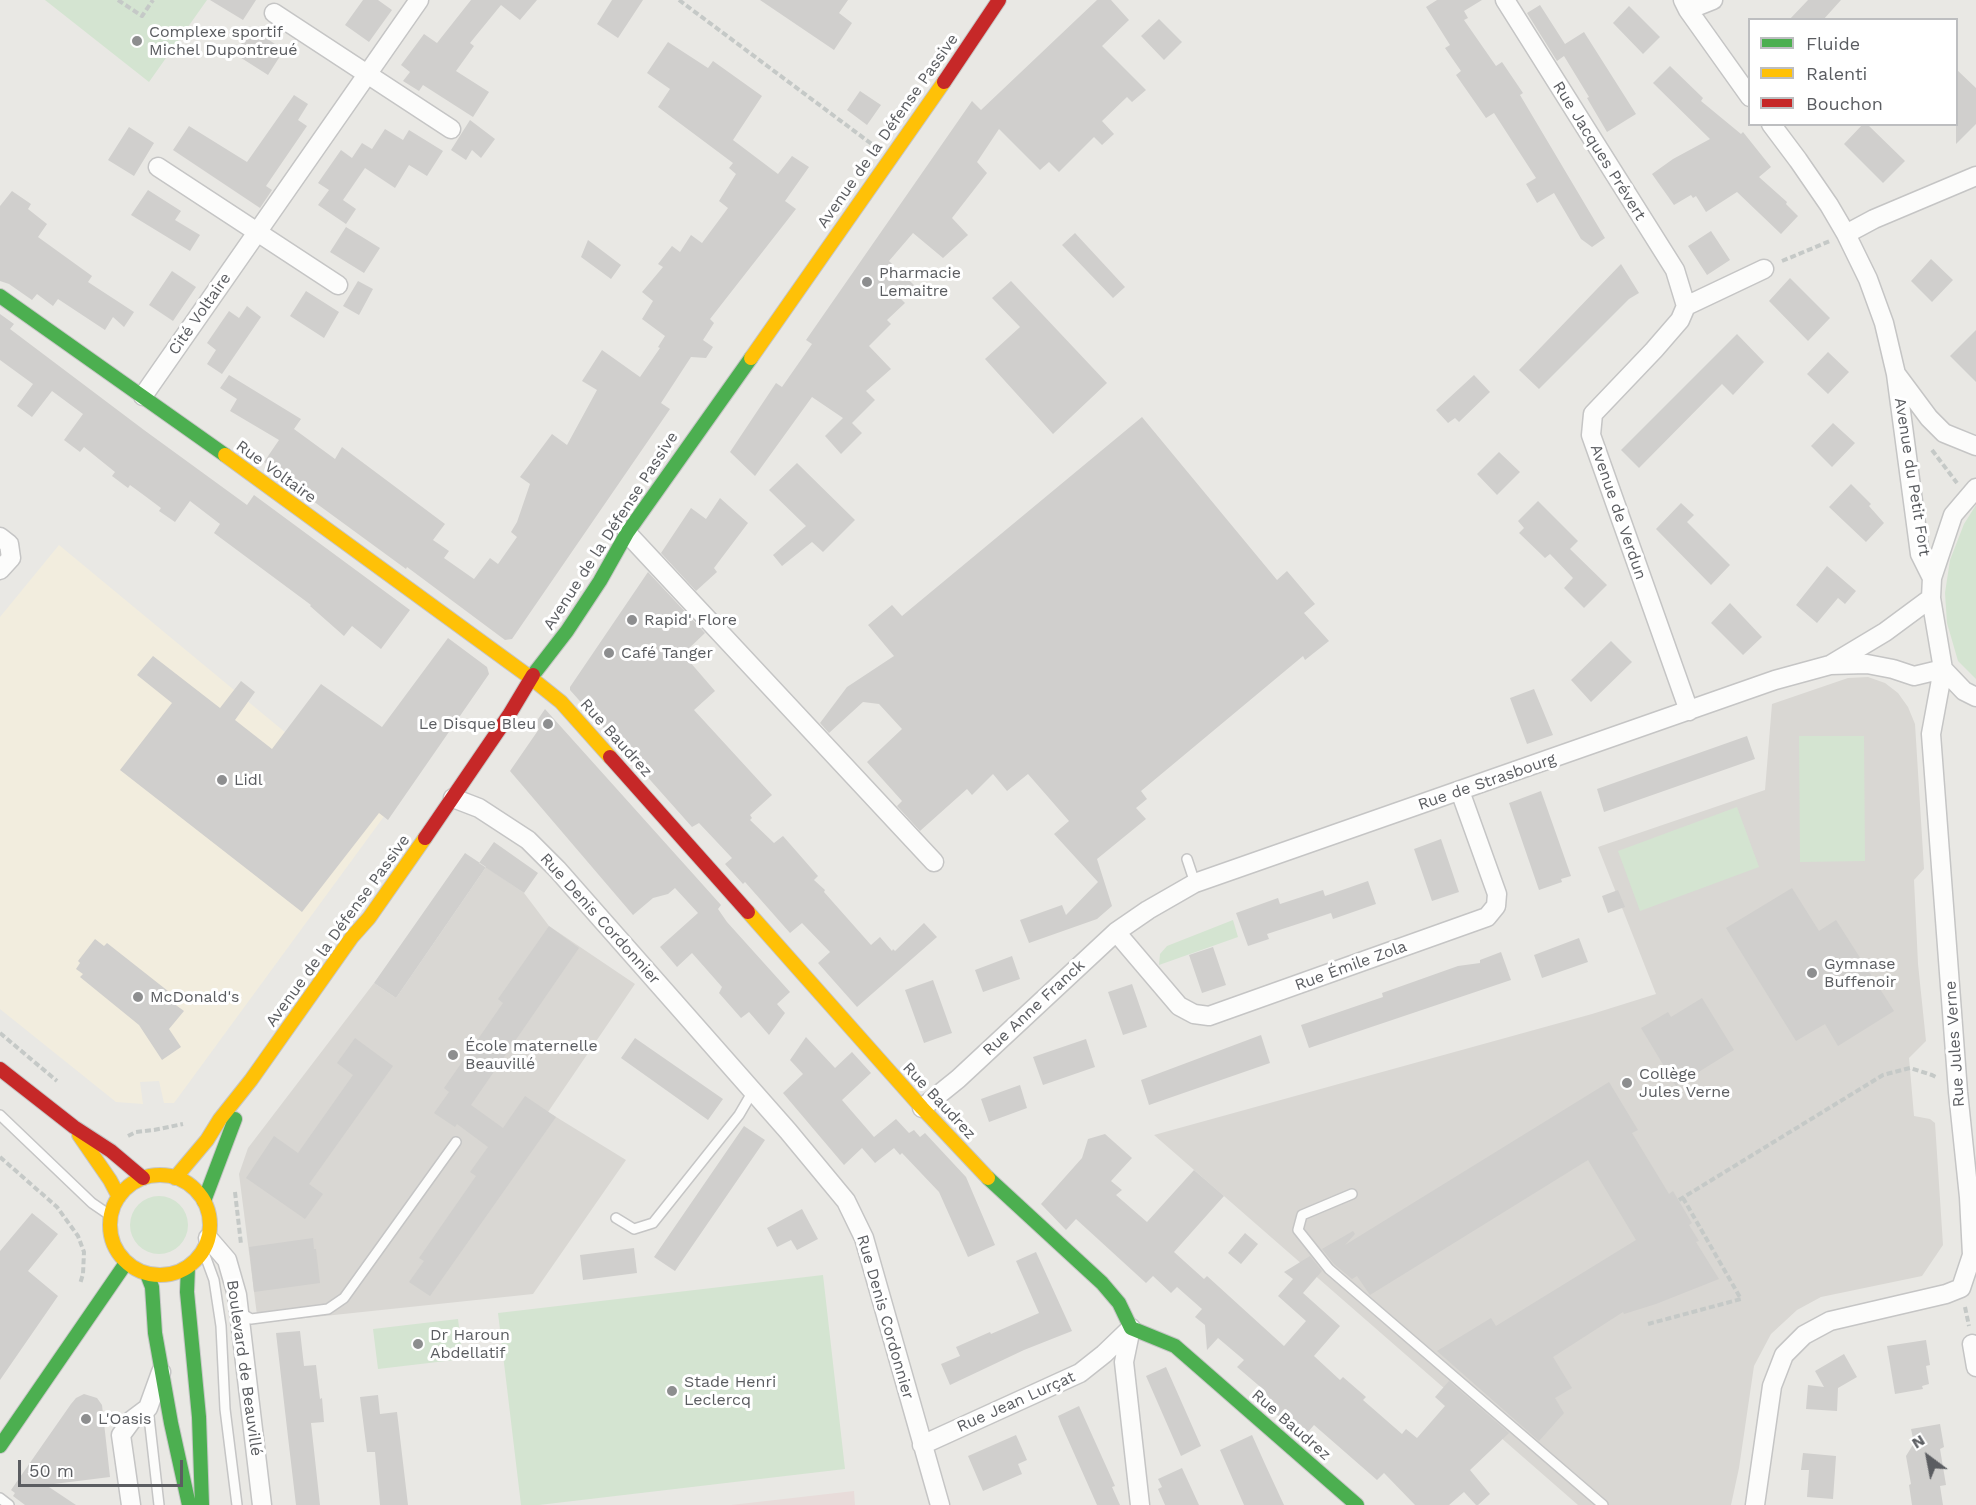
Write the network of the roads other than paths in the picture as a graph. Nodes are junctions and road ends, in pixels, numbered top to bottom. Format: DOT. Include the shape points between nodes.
graph roads {
  1 [pos="419,0"];
  2 [pos="999,0"];
  3 [pos="1505,0"];
  4 [pos="1713,0"];
  5 [pos="1685,5"];
  6 [pos="274,13"];
  7 [pos="367,75"];
  8 [pos="1748,96"];
  9 [pos="1772,126"];
  10 [pos="451,129"];
  11 [pos="158,167"];
  12 [pos="1976,177"];
  13 [pos="257,232"];
  14 [pos="1846,234"];
  15 [pos="1764,269"];
  16 [pos="338,285"];
  17 [pos="0,296"];
  18 [pos="1686,306"];
  19 [pos="1896,374"];
  20 [pos="143,396"];
  21 [pos="1976,446"];
  22 [pos="1972,492"];
  23 [pos="627,533"];
  24 [pos="0,537"];
  25 [pos="0,570"];
  26 [pos="1932,578"];
  27 [pos="1930,598"];
  28 [pos="1830,665"];
  29 [pos="1943,669"];
  30 [pos="531,678"];
  31 [pos="1976,698"];
  32 [pos="1689,711"];
  33 [pos="1460,791"];
  34 [pos="453,798"];
  35 [pos="1187,859"];
  36 [pos="934,862"];
  37 [pos="1195,883"];
  38 [pos="1148,910"];
  39 [pos="1116,932"];
  40 [pos="5,1076"];
  41 [pos="251,1080"];
  42 [pos="753,1091"];
  43 [pos="922,1108"];
  44 [pos="0,1115"];
  45 [pos="204,1124"];
  46 [pos="74,1127"];
  47 [pos="456,1142"];
  48 [pos="167,1173"];
  49 [pos="143,1178"];
  50 [pos="1352,1194"];
  51 [pos="119,1197"];
  52 [pos="204,1201"];
  53 [pos="111,1216"];
  54 [pos="616,1218"];
  55 [pos="206,1244"];
  56 [pos="126,1263"];
  57 [pos="188,1267"];
  58 [pos="147,1274"];
  59 [pos="239,1312"];
  60 [pos="1131,1328"];
  61 [pos="1972,1344"];
  62 [pos="1976,1367"];
  63 [pos="162,1370"];
  64 [pos="148,1408"];
  65 [pos="1,1442"];
  66 [pos="922,1445"];
  67 [pos="0,1498"];
  68 [pos="9,1505"];
  69 [pos="131,1505"];
  70 [pos="159,1505"];
  71 [pos="189,1505"];
  72 [pos="202,1505"];
  73 [pos="237,1505"];
  74 [pos="262,1505"];
  75 [pos="940,1505"];
  76 [pos="1140,1505"];
  77 [pos="1357,1505"];
  78 [pos="1603,1505"];
  79 [pos="1755,1505"];
  1 -- 7 [label="street, Cité Voltaire"];
  2 -- 23 [label="main road, Avenue de la Défense Passive"];
  3 -- 18 [label="street, Rue Jacques Prévert" via="1675,270"];
  4 -- 5 [label="street"];
  5 -- 8 [label="street"];
  6 -- 7 [label="street"];
  7 -- 10 [label="street"];
  7 -- 13 [label="street, Cité Voltaire"];
  9 -- 14 [label="street, Avenue du Petit Fort"];
  11 -- 13 [label="street"];
  12 -- 14 [label="street"];
  13 -- 16 [label="street"];
  13 -- 20 [label="street, Cité Voltaire"];
  14 -- 19 [label="street, Avenue du Petit Fort" via="1884,323"];
  15 -- 18 [label="street"];
  17 -- 20 [label="main road, Rue Voltaire"];
  18 -- 32 [label="street, Avenue de Verdun" via="1674,327 1593,414 1591,435"];
  19 -- 21 [label="street, Avenue du Petit Fort" via="1944,433"];
  19 -- 26 [label="street, Avenue du Petit Fort" via="1920,554"];
  20 -- 30 [label="main road, Rue Voltaire"];
  22 -- 26 [label="street" via="1953,515"];
  23 -- 30 [label="main road, Avenue de la Défense Passive" via="567,631"];
  23 -- 36 [label="street"];
  24 -- 25 [label="street" via="9,544 11,558"];
  26 -- 27 [label="street"];
  27 -- 28 [label="street" via="1885,632"];
  27 -- 29 [label="street"];
  28 -- 29 [label="street" via="1867,664 1914,676"];
  28 -- 32 [label="street, Rue de Strasbourg"];
  29 -- 31 [label="street"];
  29 -- 79 [label="street, Rue Jules Verne" via="1931,734 1972,1255 1961,1288 1830,1322 1804,1335 1784,1355 1772,1386"];
  30 -- 34 [label="main road, Avenue de la Défense Passive"];
  30 -- 43 [label="main road, Rue Baudrez" via="570,711"];
  32 -- 33 [label="street, Rue de Strasbourg"];
  33 -- 37 [label="street, Rue de Strasbourg"];
  33 -- 39 [label="street, Rue Émile Zola" via="1497,894 1496,906 1486,918 1209,1016 1179,1006"];
  34 -- 41 [label="main road, Avenue de la Défense Passive"];
  34 -- 42 [label="street, Rue Denis Cordonnier" via="479,808 528,840"];
  35 -- 37 [label="lane"];
  37 -- 38 [label="street, Rue de Strasbourg"];
  38 -- 39 [label="street, Rue Anne Franck"];
  39 -- 43 [label="street, Rue Anne Franck"];
  40 -- 46 [label="main road"];
  41 -- 45 [label="lane, Avenue de la Défense Passive"];
  41 -- 48 [label="main road, Avenue de la Défense Passive" via="207,1140"];
  41 -- 52 [label="main road, Avenue de la Défense Passive"];
  42 -- 54 [label="lane" via="739,1115 653,1223 634,1229"];
  42 -- 66 [label="street, Rue Denis Cordonnier" via="846,1202 864,1238"];
  43 -- 60 [label="main road, Rue Baudrez" via="984,1174 1102,1283 1119,1303"];
  44 -- 53 [label="lane" via="75,1188"];
  46 -- 49 [label="main road"];
  46 -- 51 [label="main road"];
  47 -- 59 [label="lane" via="344,1298 318,1311 251,1319"];
  48 -- 49 [label="main road"];
  48 -- 52 [label="main road" via="187,1183"];
  49 -- 51 [label="main road"];
  50 -- 78 [label="lane" via="1302,1215 1298,1230 1329,1269"];
  51 -- 53 [label="main road"];
  52 -- 55 [label="main road" via="211,1225"];
  53 -- 56 [label="main road" via="112,1242"];
  55 -- 57 [label="main road"];
  55 -- 59 [label="street, Boulevard de Beauvillé" via="227,1260"];
  55 -- 73 [label="lane" via="221,1326 225,1409"];
  56 -- 58 [label="main road"];
  56 -- 65 [label="main road"];
  57 -- 58 [label="main road" via="161,1276"];
  57 -- 72 [label="main road"];
  58 -- 63 [label="main road"];
  59 -- 74 [label="street, Boulevard de Beauvillé"];
  60 -- 66 [label="street, Rue Jean Lurçat" via="1080,1373"];
  60 -- 76 [label="street" via="1124,1362"];
  60 -- 77 [label="main road, Rue Baudrez" via="1175,1346"];
  61 -- 62 [label="street"];
  63 -- 64 [label="street"];
  63 -- 71 [label="main road"];
  64 -- 69 [label="street" via="121,1435"];
  64 -- 70 [label="lane"];
  66 -- 75 [label="street, Rue Denis Cordonnier"];
  67 -- 68 [label="lane"];
}
